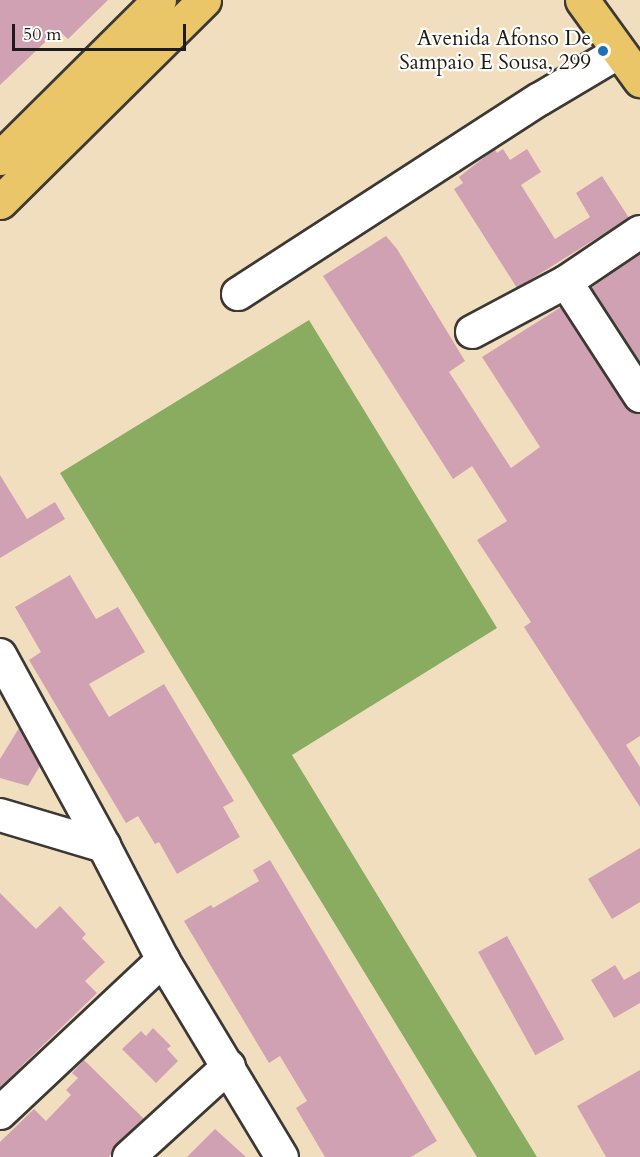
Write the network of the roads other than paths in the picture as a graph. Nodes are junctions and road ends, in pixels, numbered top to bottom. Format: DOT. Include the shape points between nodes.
graph roads {
  1 [pos="159,0"];
  2 [pos="204,0"];
  3 [pos="582,0"];
  4 [pos="619,52"];
  5 [pos="640,80"];
  6 [pos="0,158"];
  7 [pos="0,202"];
  8 [pos="640,232"];
  9 [pos="566,282"];
  10 [pos="238,294"];
  11 [pos="472,332"];
  12 [pos="640,396"];
  13 [pos="0,655"];
  14 [pos="0,814"];
  15 [pos="104,846"];
  16 [pos="163,960"];
  17 [pos="229,1066"];
  18 [pos="0,1113"];
  19 [pos="129,1157"];
  20 [pos="282,1157"];
  1 -- 6 [label="main road"];
  2 -- 7 [label="main road"];
  3 -- 4 [label="main road"];
  4 -- 5 [label="main road"];
  4 -- 10 [label="street"];
  8 -- 9 [label="street"];
  9 -- 11 [label="street"];
  9 -- 12 [label="street"];
  13 -- 15 [label="street"];
  14 -- 15 [label="street"];
  15 -- 16 [label="street"];
  16 -- 17 [label="street"];
  16 -- 18 [label="street"];
  17 -- 19 [label="street"];
  17 -- 20 [label="street"];
}
